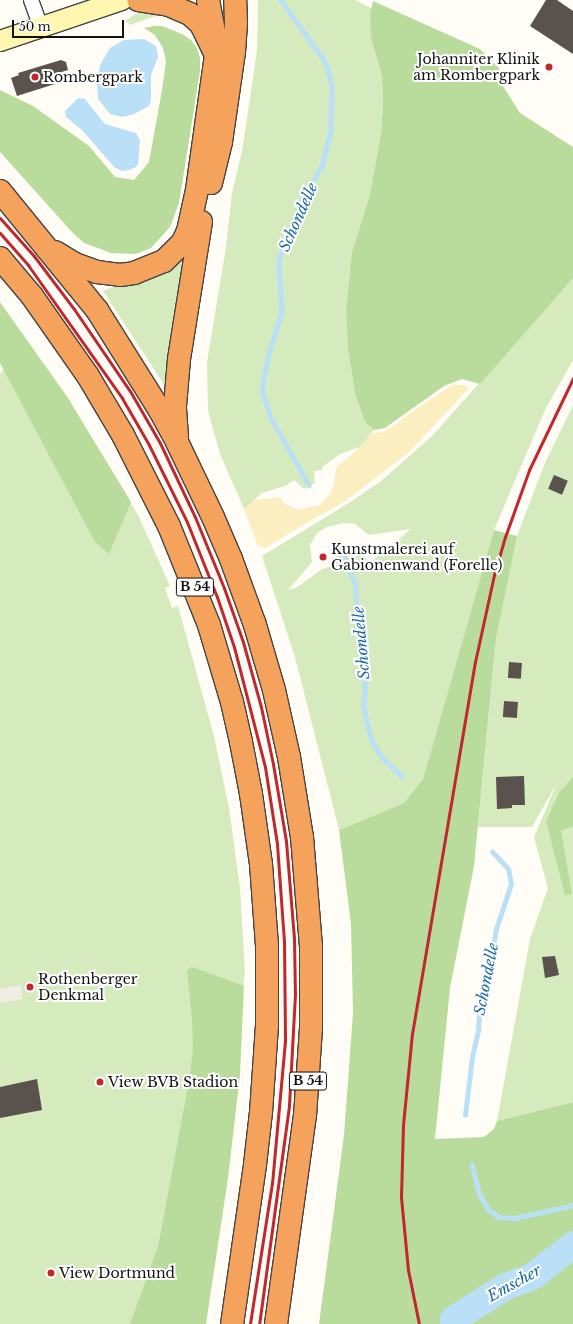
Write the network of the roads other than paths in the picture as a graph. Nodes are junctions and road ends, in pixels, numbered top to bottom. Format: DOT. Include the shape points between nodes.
graph roads {
  1 [pos="31,0"];
  2 [pos="122,0"];
  3 [pos="138,0"];
  4 [pos="208,0"];
  5 [pos="234,0"];
  6 [pos="41,27"];
  7 [pos="0,41"];
  8 [pos="216,55"];
  9 [pos="0,192"];
  10 [pos="44,243"];
  11 [pos="0,258"];
  12 [pos="177,442"];
  13 [pos="232,1324"];
  14 [pos="276,1324"];
  1 -- 6 [label="street"];
  2 -- 6 [label="main road"];
  3 -- 8 [label="highway" via="169,5 190,14 201,24"];
  4 -- 8 [label="highway"];
  5 -- 12 [label="highway" via="234,52 221,142 198,233 179,359 175,406"];
  6 -- 7 [label="main road"];
  8 -- 10 [label="highway" via="192,215 188,231 175,251 151,267 120,275 85,268 62,257"];
  9 -- 10 [label="highway, B 54"];
  10 -- 12 [label="highway, B 54" via="97,310"];
  11 -- 13 [label="highway, B 54" via="32,296 88,376 123,435 170,526 209,626 241,742 252,794 261,864 267,945 267,1025 257,1150"];
  12 -- 14 [label="highway, B 54" via="231,559 257,633 288,750 302,837 311,946 308,1072 298,1172"];
}
